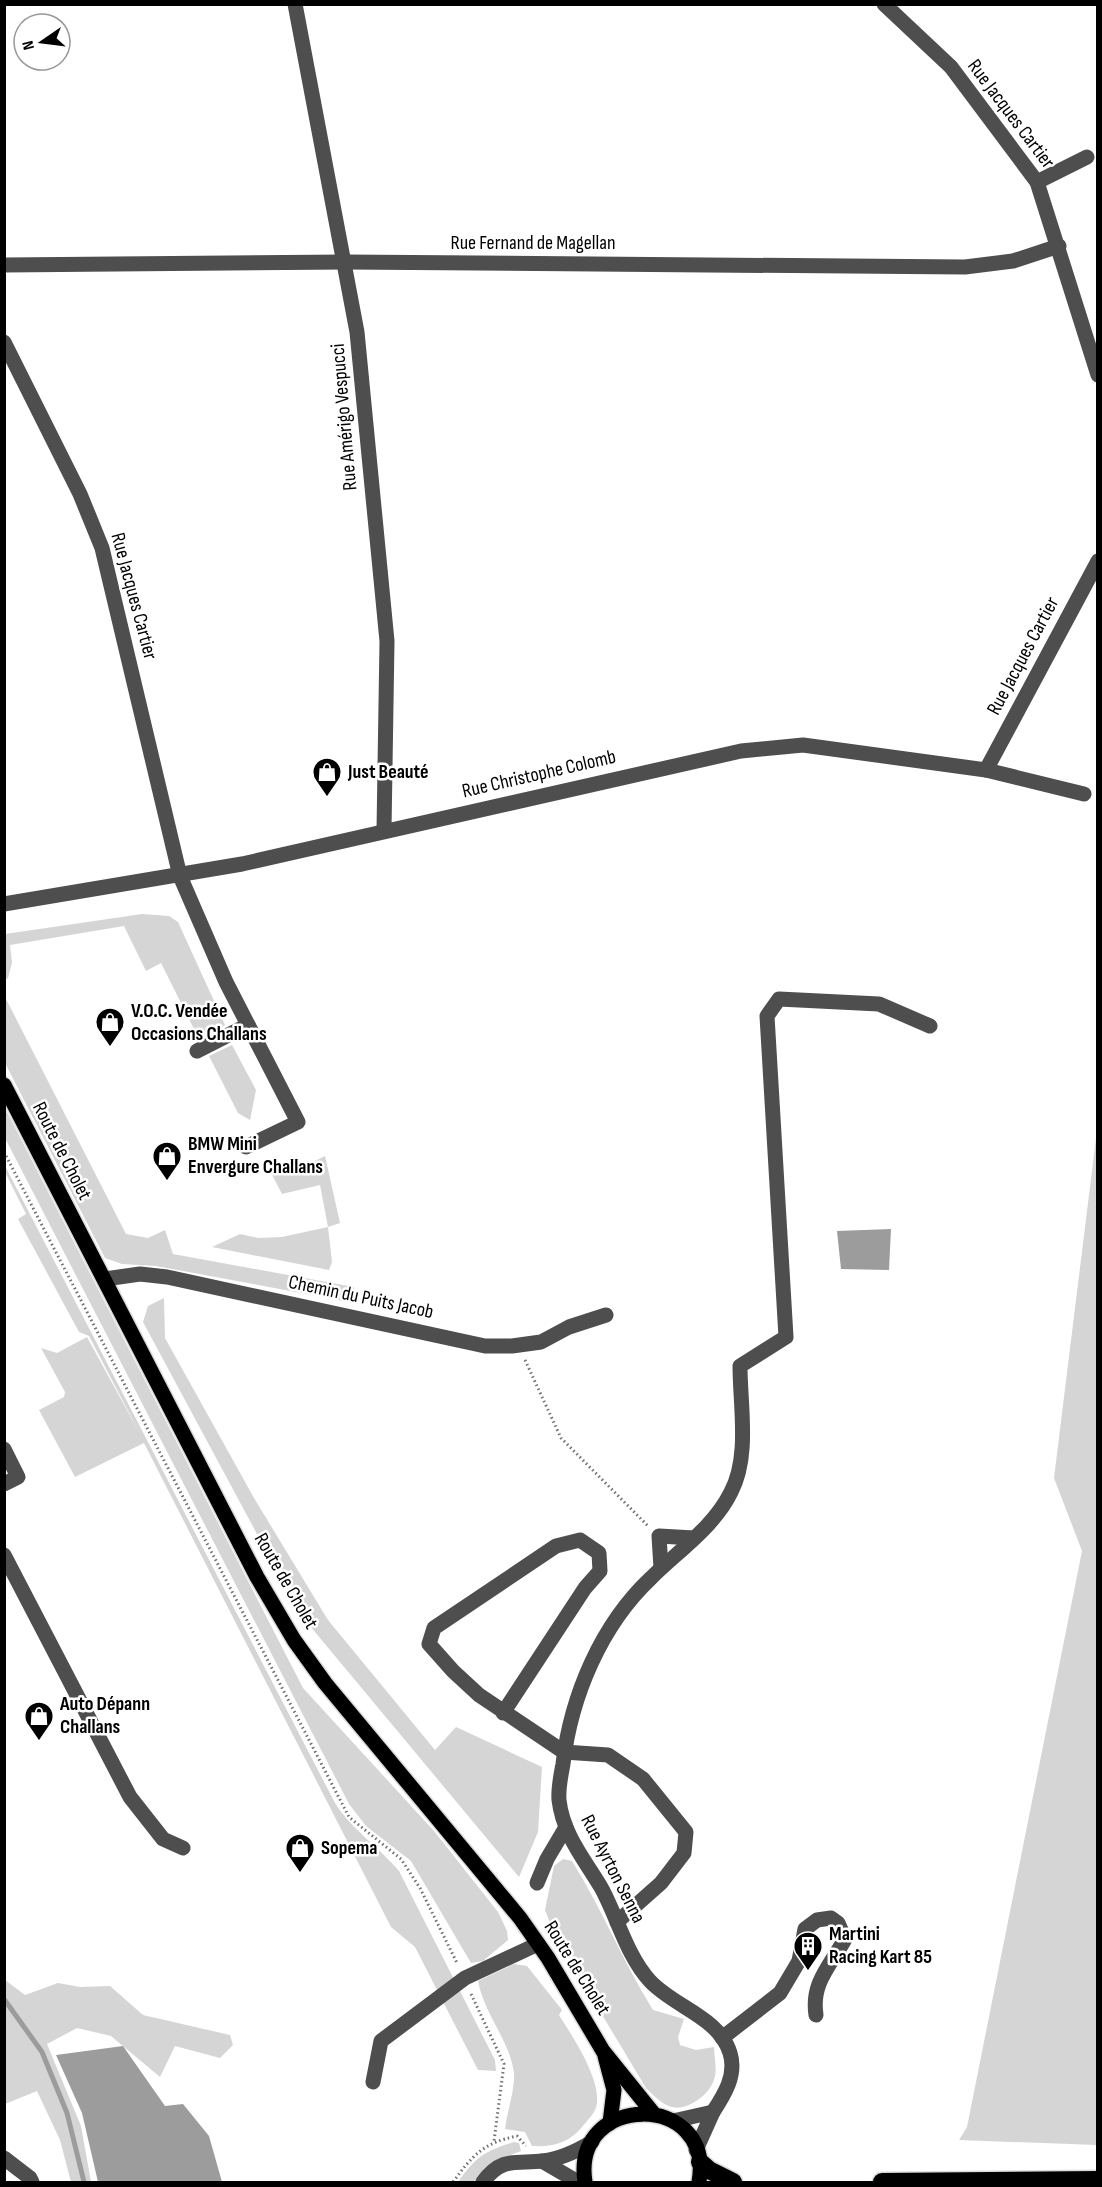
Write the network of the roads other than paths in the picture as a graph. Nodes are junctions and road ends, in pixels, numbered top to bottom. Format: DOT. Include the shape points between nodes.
graph roads {
  1 [pos="295,4"];
  2 [pos="884,4"];
  3 [pos="1087,157"];
  4 [pos="1037,182"];
  5 [pos="1059,246"];
  6 [pos="346,262"];
  7 [pos="4,265"];
  8 [pos="4,342"];
  9 [pos="1098,375"];
  10 [pos="1098,561"];
  11 [pos="986,770"];
  12 [pos="1084,794"];
  13 [pos="384,830"];
  14 [pos="180,876"];
  15 [pos="4,904"];
  16 [pos="248,1026"];
  17 [pos="930,1026"];
  18 [pos="197,1051"];
  19 [pos="4,1085"];
  20 [pos="246,1147"];
  21 [pos="105,1279"];
  22 [pos="606,1316"];
  23 [pos="4,1449"];
  24 [pos="4,1484"];
  25 [pos="694,1538"];
  26 [pos="4,1555"];
  27 [pos="661,1568"];
  28 [pos="503,1713"];
  29 [pos="564,1752"];
  30 [pos="566,1827"];
  31 [pos="183,1848"];
  32 [pos="537,1883"];
  33 [pos="616,1922"];
  34 [pos="538,1944"];
  35 [pos="816,2015"];
  36 [pos="722,2038"];
  37 [pos="603,2051"];
  38 [pos="373,2082"];
  39 [pos="713,2112"];
  40 [pos="653,2113"];
  41 [pos="674,2121"];
  42 [pos="609,2123"];
  43 [pos="592,2142"];
  44 [pos="698,2156"];
  45 [pos="4,2158"];
  46 [pos="542,2161"];
  47 [pos="1098,2180"];
  48 [pos="32,2182"];
  49 [pos="483,2182"];
  50 [pos="578,2182"];
  51 [pos="585,2182"];
  52 [pos="699,2182"];
  53 [pos="733,2182"];
  54 [pos="882,2182"];
  1 -- 6 [label="street, Rue Amérigo Vespucci"];
  2 -- 4 [label="street, Rue Jacques Cartier" via="951,67"];
  3 -- 4 [label="street"];
  4 -- 5 [label="street, Rue Jacques Cartier"];
  5 -- 6 [label="street, Rue Fernand de Magellan" via="1013,261 965,267"];
  5 -- 9 [label="street, Rue Jacques Cartier"];
  6 -- 7 [label="street, Rue Fernand de Magellan"];
  6 -- 13 [label="street, Rue Amérigo Vespucci" via="357,332 387,641"];
  8 -- 14 [label="street, Rue Jacques Cartier" via="80,494 102,548"];
  10 -- 11 [label="street, Rue Jacques Cartier"];
  11 -- 12 [label="street, Rue Christophe Colomb"];
  11 -- 13 [label="street, Rue Christophe Colomb" via="803,745 741,751"];
  13 -- 14 [label="street, Rue Christophe Colomb"];
  14 -- 15 [label="street, Rue Christophe Colomb"];
  14 -- 16 [label="street, Rue Jacques Cartier"];
  16 -- 18 [label="street"];
  16 -- 20 [label="street, Rue Jacques Cartier" via="298,1122"];
  17 -- 25 [label="street, Rue Ayrton Senna" via="879,1005 780,999 767,1016 786,1337 740,1366 742,1447 738,1476 720,1510"];
  19 -- 21 [label="main road, Route de Cholet"];
  21 -- 22 [label="street, Chemin du Puits Jacob" via="140,1274 167,1277 485,1346 541,1342 569,1327"];
  21 -- 34 [label="main road, Route de Cholet" via="252,1567 294,1640"];
  23 -- 24 [label="street" via="18,1477"];
  25 -- 27 [label="street, Rue Ayrton Senna"];
  25 -- 27 [label="street" via="659,1536"];
  26 -- 31 [label="street" via="130,1797 163,1839"];
  27 -- 29 [label="street, Rue Ayrton Senna" via="611,1628 588,1669"];
  28 -- 28 [label="street" via="453,1671 429,1644 434,1628 556,1546 580,1540 599,1553 600,1571"];
  28 -- 29 [label="street"];
  29 -- 30 [label="street, Rue Ayrton Senna" via="559,1799"];
  29 -- 33 [label="street" via="608,1755 643,1779 686,1833 684,1853 662,1883"];
  30 -- 32 [label="street"];
  30 -- 33 [label="street, Rue Ayrton Senna"];
  33 -- 36 [label="street, Rue Ayrton Senna" via="650,1981 700,2016"];
  34 -- 37 [label="main road, Route de Cholet"];
  34 -- 38 [label="street" via="465,1978 381,2041"];
  35 -- 36 [label="street" via="815,1988 845,1939 838,1923 831,1918 817,1920 805,1929 800,1961 780,1993"];
  36 -- 39 [label="street, Rue Ayrton Senna" via="730,2054 732,2071 726,2093"];
  37 -- 40 [label="main road, Route de Cholet"];
  37 -- 42 [label="main road, Route de Cholet" via="614,2090"];
  39 -- 41 [label="street"];
  39 -- 44 [label="street, Rue Ayrton Senna"];
  40 -- 41 [label="main road"];
  40 -- 42 [label="main road" via="629,2114"];
  41 -- 44 [label="main road" via="686,2132"];
  42 -- 43 [label="main road"];
  43 -- 46 [label="street" via="569,2154"];
  43 -- 51 [label="main road" via="584,2160"];
  44 -- 52 [label="main road"];
  44 -- 53 [label="highway" via="715,2174"];
  45 -- 48 [label="street"];
  46 -- 49 [label="street" via="515,2161 495,2170"];
  46 -- 50 [label="street"];
  47 -- 54 [label="highway"];
}
